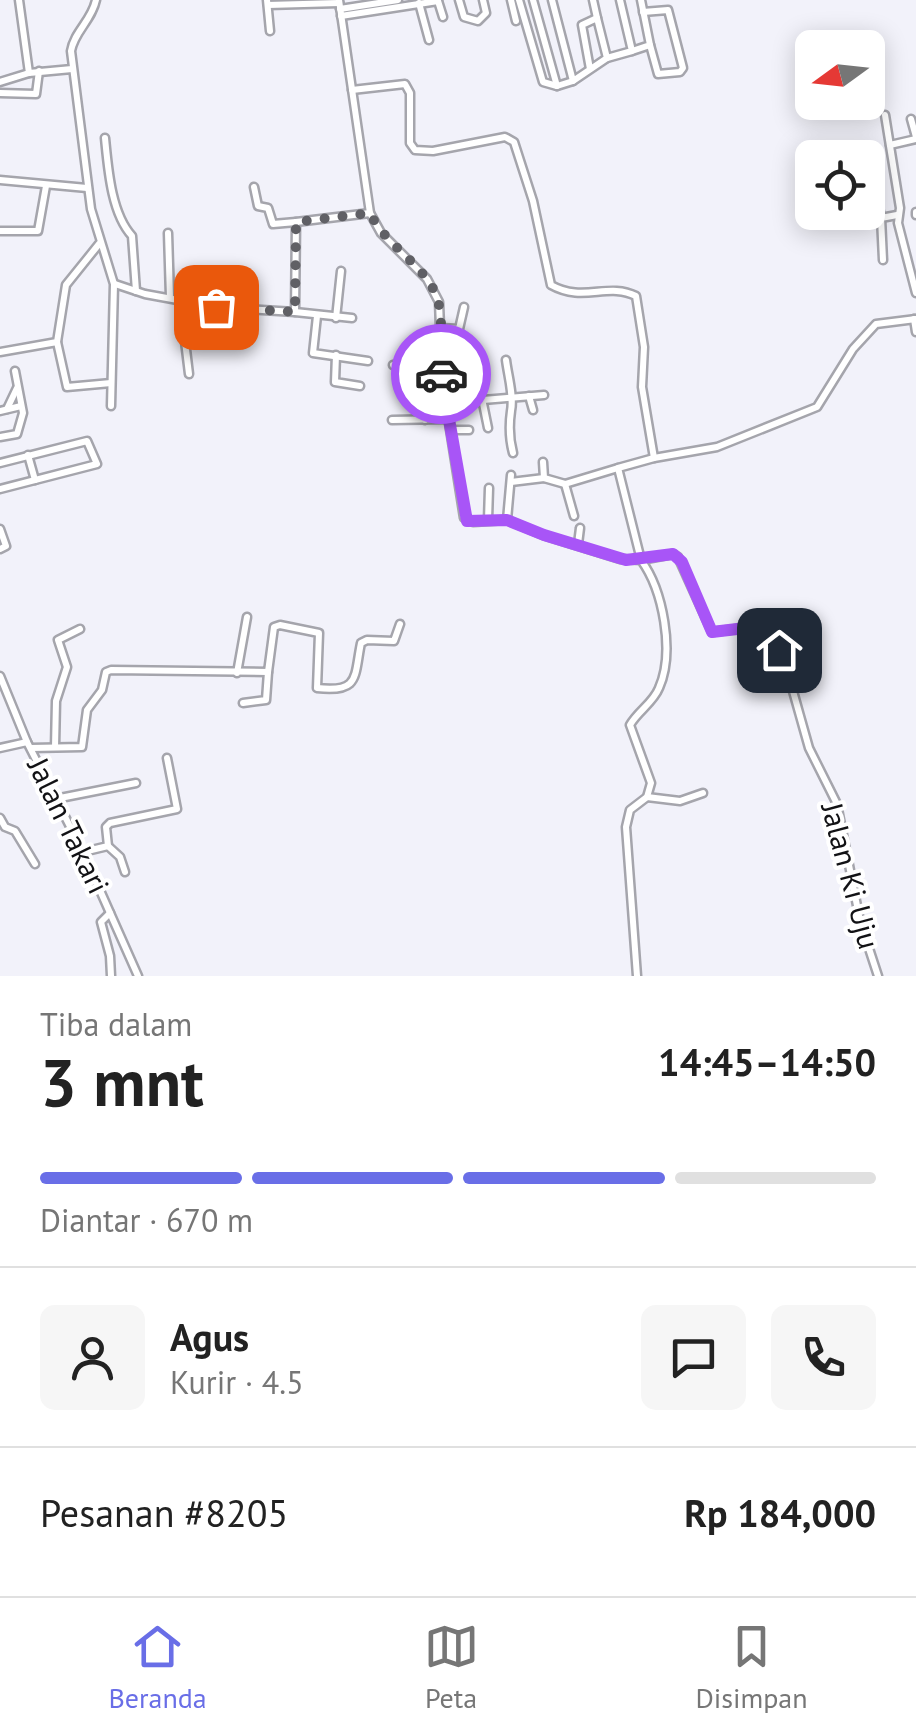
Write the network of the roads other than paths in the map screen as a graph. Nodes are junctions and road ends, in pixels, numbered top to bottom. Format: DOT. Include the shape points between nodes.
graph roads {
  1 [pos="19,0"];
  2 [pos="96,0"];
  3 [pos="398,0"];
  4 [pos="460,0"];
  5 [pos="483,0"];
  6 [pos="511,0"];
  7 [pos="519,0"];
  8 [pos="533,0"];
  9 [pos="552,0"];
  10 [pos="594,0"];
  11 [pos="620,0"];
  12 [pos="640,0"];
  13 [pos="438,1"];
  14 [pos="268,2"];
  15 [pos="419,3"];
  16 [pos="340,7"];
  17 [pos="643,12"];
  18 [pos="443,17"];
  19 [pos="597,18"];
  20 [pos="516,21"];
  21 [pos="270,31"];
  22 [pos="429,40"];
  23 [pos="650,45"];
  24 [pos="632,51"];
  25 [pos="607,58"];
  26 [pos="72,69"];
  27 [pos="590,69"];
  28 [pos="40,71"];
  29 [pos="29,73"];
  30 [pos="573,80"];
  31 [pos="0,82"];
  32 [pos="556,86"];
  33 [pos="352,90"];
  34 [pos="0,93"];
  35 [pos="911,118"];
  36 [pos="885,119"];
  37 [pos="105,138"];
  38 [pos="916,138"];
  39 [pos="890,146"];
  40 [pos="0,180"];
  41 [pos="46,186"];
  42 [pos="254,187"];
  43 [pos="87,188"];
  44 [pos="370,213"];
  45 [pos="897,215"];
  46 [pos="885,217"];
  47 [pos="296,222"];
  48 [pos="882,230"];
  49 [pos="0,232"];
  50 [pos="168,233"];
  51 [pos="100,244"];
  52 [pos="912,259"];
  53 [pos="883,260"];
  54 [pos="341,271"];
  55 [pos="114,284"];
  56 [pos="136,291"];
  57 [pos="916,293"];
  58 [pos="170,298"];
  59 [pos="185,301"];
  60 [pos="464,306"];
  61 [pos="295,312"];
  62 [pos="317,316"];
  63 [pos="336,318"];
  64 [pos="352,318"];
  65 [pos="915,319"];
  66 [pos="441,328"];
  67 [pos="916,332"];
  68 [pos="57,342"];
  69 [pos="0,352"];
  70 [pos="336,355"];
  71 [pos="440,358"];
  72 [pos="506,360"];
  73 [pos="368,361"];
  74 [pos="394,365"];
  75 [pos="15,371"];
  76 [pos="189,374"];
  77 [pos="442,380"];
  78 [pos="111,384"];
  79 [pos="360,386"];
  80 [pos="17,387"];
  81 [pos="544,394"];
  82 [pos="530,396"];
  83 [pos="511,397"];
  84 [pos="483,400"];
  85 [pos="21,406"];
  86 [pos="111,406"];
  87 [pos="4,410"];
  88 [pos="532,410"];
  89 [pos="449,419"];
  90 [pos="392,420"];
  91 [pos="425,420"];
  92 [pos="488,428"];
  93 [pos="452,430"];
  94 [pos="470,430"];
  95 [pos="0,437"];
  96 [pos="513,453"];
  97 [pos="28,455"];
  98 [pos="654,458"];
  99 [pos="543,462"];
  100 [pos="0,463"];
  101 [pos="618,468"];
  102 [pos="544,478"];
  103 [pos="35,480"];
  104 [pos="566,484"];
  105 [pos="489,488"];
  106 [pos="0,489"];
  107 [pos="574,516"];
  108 [pos="488,520"];
  109 [pos="507,520"];
  110 [pos="0,528"];
  111 [pos="580,528"];
  112 [pos="578,544"];
  113 [pos="0,549"];
  114 [pos="640,560"];
  115 [pos="246,617"];
  116 [pos="400,624"];
  117 [pos="80,630"];
  118 [pos="268,672"];
  119 [pos="236,673"];
  120 [pos="0,676"];
  121 [pos="243,703"];
  122 [pos="29,745"];
  123 [pos="54,746"];
  124 [pos="0,748"];
  125 [pos="167,758"];
  126 [pos="136,782"];
  127 [pos="703,794"];
  128 [pos="647,797"];
  129 [pos="55,799"];
  130 [pos="0,818"];
  131 [pos="108,846"];
  132 [pos="83,852"];
  133 [pos="35,864"];
  134 [pos="125,872"];
  135 [pos="110,914"];
  136 [pos="111,976"];
  137 [pos="138,976"];
  138 [pos="637,976"];
  139 [pos="878,976"];
  1 -- 29 [label="street"];
  2 -- 26 [label="street" via="72,44"];
  3 -- 16 [label="street"];
  4 -- 5 [label="street" via="464,17 478,21 486,12"];
  6 -- 20 [label="street"];
  7 -- 32 [label="street" via="543,82"];
  8 -- 32 [label="street"];
  9 -- 30 [label="street"];
  10 -- 19 [label="street"];
  11 -- 24 [label="street"];
  12 -- 17 [label="street"];
  13 -- 15 [label="street"];
  13 -- 18 [label="street"];
  14 -- 16 [label="street"];
  14 -- 21 [label="street"];
  15 -- 16 [label="street"];
  15 -- 22 [label="street"];
  16 -- 33 [label="street"];
  17 -- 23 [label="street"];
  17 -- 23 [label="street" via="668,10 680,72 658,74"];
  19 -- 25 [label="street"];
  19 -- 27 [label="street" via="582,25"];
  23 -- 24 [label="street"];
  24 -- 25 [label="street"];
  25 -- 27 [label="street"];
  26 -- 28 [label="street"];
  26 -- 43 [label="street"];
  27 -- 30 [label="street"];
  28 -- 29 [label="street"];
  28 -- 34 [label="street" via="36,94"];
  29 -- 31 [label="street"];
  30 -- 32 [label="street"];
  33 -- 44 [label="street"];
  33 -- 98 [label="street" via="408,87 415,150 505,137 514,142 550,285 574,295 636,296"];
  35 -- 38 [label="street"];
  36 -- 39 [label="street"];
  37 -- 56 [label="street" via="113,190 132,236"];
  38 -- 39 [label="street"];
  39 -- 45 [label="street"];
  40 -- 41 [label="street"];
  41 -- 43 [label="street"];
  41 -- 49 [label="street" via="37,232"];
  42 -- 47 [label="street" via="258,206 268,208 273,224"];
  43 -- 51 [label="street"];
  44 -- 47 [label="street"];
  44 -- 66 [label="street" via="388,242 427,279"];
  45 -- 46 [label="street"];
  45 -- 52 [label="street"];
  47 -- 61 [label="street"];
  48 -- 53 [label="street"];
  50 -- 58 [label="street"];
  51 -- 55 [label="street"];
  51 -- 68 [label="street" via="66,285"];
  52 -- 57 [label="street"];
  54 -- 63 [label="street"];
  55 -- 56 [label="street"];
  55 -- 78 [label="street"];
  56 -- 58 [label="street"];
  58 -- 59 [label="street"];
  59 -- 61 [label="street"];
  59 -- 76 [label="street"];
  60 -- 66 [label="street" via="459,329"];
  61 -- 62 [label="street"];
  62 -- 63 [label="street"];
  62 -- 70 [label="street" via="312,352"];
  63 -- 64 [label="street"];
  65 -- 67 [label="street"];
  65 -- 98 [label="street" via="876,324 810,410 717,446"];
  66 -- 71 [label="street"];
  68 -- 69 [label="street"];
  68 -- 78 [label="street" via="68,387"];
  70 -- 73 [label="street"];
  70 -- 79 [label="street" via="334,382"];
  71 -- 74 [label="street"];
  71 -- 77 [label="street"];
  72 -- 83 [label="street"];
  75 -- 80 [label="street"];
  77 -- 84 [label="street" via="478,380"];
  77 -- 89 [label="street"];
  77 -- 91 [label="street" via="421,383"];
  78 -- 86 [label="street"];
  80 -- 85 [label="street"];
  80 -- 87 [label="street"];
  81 -- 82 [label="street"];
  82 -- 83 [label="street"];
  82 -- 88 [label="street"];
  83 -- 84 [label="street"];
  83 -- 96 [label="street"];
  84 -- 92 [label="street"];
  85 -- 87 [label="street"];
  85 -- 95 [label="street" via="17,434"];
  89 -- 91 [label="street"];
  89 -- 93 [label="street"];
  90 -- 91 [label="street"];
  93 -- 94 [label="street"];
  93 -- 108 [label="street" via="464,518"];
  97 -- 100 [label="street"];
  97 -- 103 [label="street"];
  97 -- 103 [label="street" via="87,441 96,462"];
  98 -- 101 [label="street"];
  99 -- 102 [label="street"];
  101 -- 104 [label="street"];
  101 -- 114 [label="street"];
  102 -- 104 [label="street"];
  102 -- 109 [label="street" via="511,478"];
  103 -- 106 [label="street"];
  104 -- 107 [label="street"];
  105 -- 108 [label="street"];
  108 -- 109 [label="street"];
  109 -- 112 [label="street"];
  110 -- 113 [label="street" via="6,546"];
  111 -- 112 [label="street"];
  112 -- 114 [label="street"];
  114 -- 128 [label="street" via="660,594 664,650 659,689 630,725 651,783"];
  114 -- 139 [label="street, Jalan Ki Uju" via="678,556 712,632 754,627 782,652 809,748 836,804"];
  115 -- 119 [label="street"];
  116 -- 118 [label="street" via="394,641 361,644 353,684 322,689 316,683 318,633 277,624"];
  117 -- 123 [label="street" via="58,640 67,667 56,700"];
  118 -- 119 [label="street"];
  118 -- 121 [label="street" via="266,700"];
  119 -- 123 [label="street" via="106,672 87,710 82,747"];
  120 -- 122 [label="street, Jalan Takari"];
  122 -- 123 [label="street"];
  122 -- 124 [label="street"];
  122 -- 129 [label="street, Jalan Takari"];
  125 -- 131 [label="street" via="177,809 110,823"];
  126 -- 129 [label="street"];
  127 -- 128 [label="street"];
  128 -- 138 [label="street" via="630,810 626,827"];
  129 -- 132 [label="street, Jalan Takari"];
  130 -- 133 [label="street"];
  131 -- 132 [label="street"];
  131 -- 134 [label="street"];
  132 -- 135 [label="street, Jalan Takari"];
  135 -- 136 [label="street" via="101,922"];
  135 -- 137 [label="street, Jalan Takari"];
}
